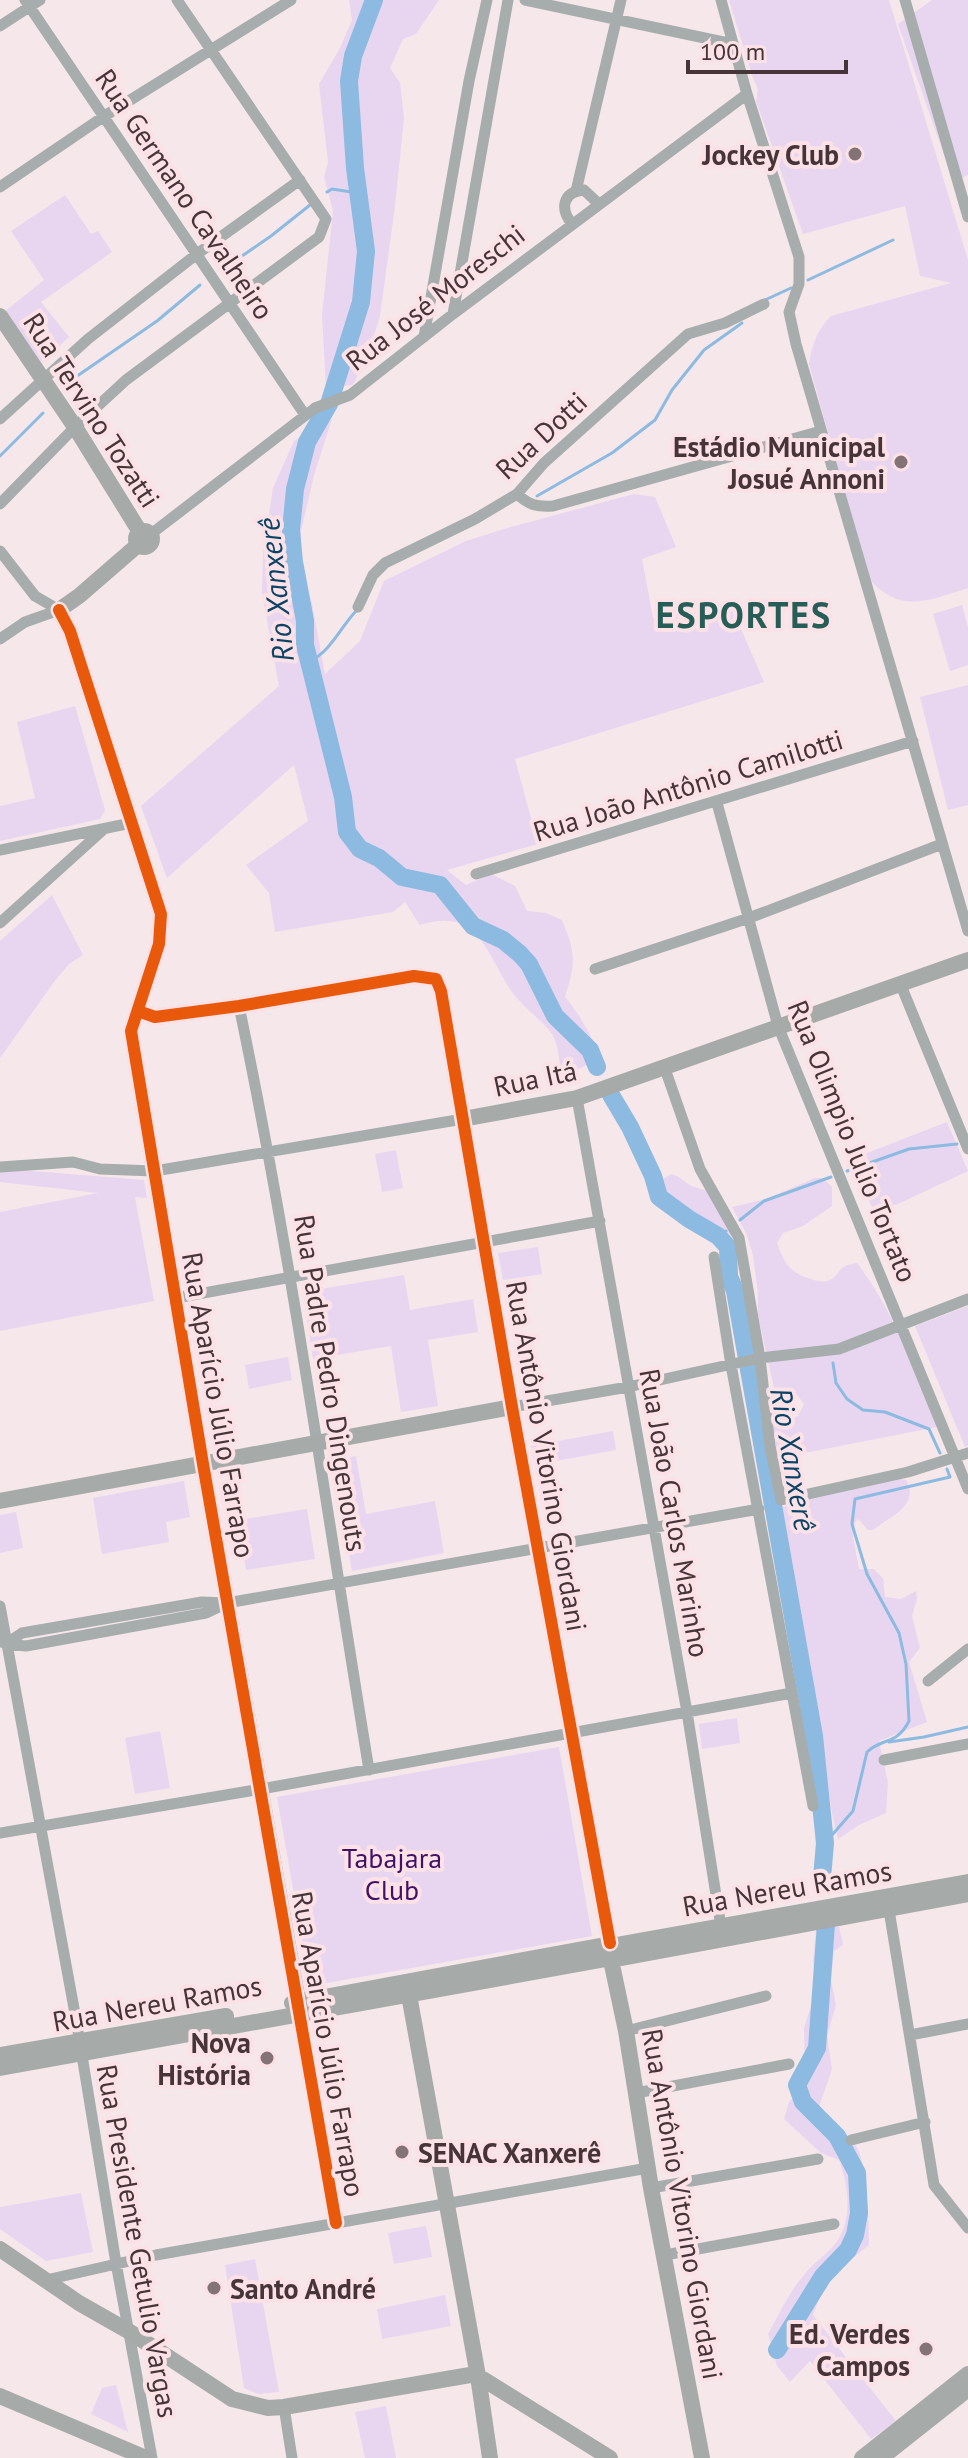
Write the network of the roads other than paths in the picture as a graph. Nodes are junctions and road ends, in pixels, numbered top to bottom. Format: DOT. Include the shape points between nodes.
graph roads {
  1 [pos="177,0"];
  2 [pos="291,0"];
  3 [pos="487,0"];
  4 [pos="508,0"];
  5 [pos="525,0"];
  6 [pos="621,0"];
  7 [pos="721,0"];
  8 [pos="905,0"];
  9 [pos="31,2"];
  10 [pos="616,19"];
  11 [pos="0,26"];
  12 [pos="733,44"];
  13 [pos="210,50"];
  14 [pos="747,94"];
  15 [pos="103,117"];
  16 [pos="300,180"];
  17 [pos="0,187"];
  18 [pos="576,191"];
  19 [pos="599,204"];
  20 [pos="968,217"];
  21 [pos="572,224"];
  22 [pos="197,254"];
  23 [pos="229,303"];
  24 [pos="764,304"];
  25 [pos="453,314"];
  26 [pos="0,316"];
  27 [pos="424,337"];
  28 [pos="42,380"];
  29 [pos="305,415"];
  30 [pos="0,419"];
  31 [pos="75,427"];
  32 [pos="821,431"];
  33 [pos="517,494"];
  34 [pos="0,504"];
  35 [pos="143,537"];
  36 [pos="0,551"];
  37 [pos="358,607"];
  38 [pos="59,610"];
  39 [pos="0,639"];
  40 [pos="913,741"];
  41 [pos="717,803"];
  42 [pos="131,823"];
  43 [pos="104,829"];
  44 [pos="942,844"];
  45 [pos="0,850"];
  46 [pos="476,874"];
  47 [pos="749,918"];
  48 [pos="0,923"];
  49 [pos="968,931"];
  50 [pos="968,960"];
  51 [pos="595,969"];
  52 [pos="900,983"];
  53 [pos="239,1006"];
  54 [pos="138,1011"];
  55 [pos="778,1026"];
  56 [pos="664,1066"];
  57 [pos="577,1098"];
  58 [pos="463,1119"];
  59 [pos="968,1149"];
  60 [pos="269,1150"];
  61 [pos="0,1167"];
  62 [pos="155,1171"];
  63 [pos="600,1221"];
  64 [pos="485,1240"];
  65 [pos="714,1257"];
  66 [pos="289,1277"];
  67 [pos="176,1298"];
  68 [pos="968,1299"];
  69 [pos="901,1326"];
  70 [pos="745,1361"];
  71 [pos="628,1387"];
  72 [pos="512,1407"];
  73 [pos="319,1442"];
  74 [pos="968,1453"];
  75 [pos="956,1458"];
  76 [pos="203,1464"];
  77 [pos="968,1489"];
  78 [pos="0,1501"];
  79 [pos="759,1509"];
  80 [pos="653,1527"];
  81 [pos="538,1550"];
  82 [pos="338,1584"];
  83 [pos="227,1603"];
  84 [pos="0,1606"];
  85 [pos="2,1644"];
  86 [pos="968,1649"];
  87 [pos="928,1681"];
  88 [pos="792,1693"];
  89 [pos="687,1712"];
  90 [pos="571,1733"];
  91 [pos="968,1744"];
  92 [pos="884,1760"];
  93 [pos="369,1770"];
  94 [pos="261,1789"];
  95 [pos="813,1806"];
  96 [pos="40,1826"];
  97 [pos="0,1833"];
  98 [pos="968,1882"];
  99 [pos="968,1894"];
  100 [pos="930,1895"];
  101 [pos="888,1903"];
  102 [pos="722,1932"];
  103 [pos="611,1952"];
  104 [pos="408,1988"];
  105 [pos="766,1996"];
  106 [pos="299,2007"];
  107 [pos="968,2024"];
  108 [pos="626,2031"];
  109 [pos="910,2035"];
  110 [pos="80,2048"];
  111 [pos="7,2061"];
  112 [pos="789,2064"];
  113 [pos="636,2093"];
  114 [pos="925,2122"];
  115 [pos="851,2140"];
  116 [pos="818,2159"];
  117 [pos="648,2168"];
  118 [pos="651,2188"];
  119 [pos="446,2204"];
  120 [pos="336,2223"];
  121 [pos="834,2224"];
  122 [pos="968,2228"];
  123 [pos="0,2249"];
  124 [pos="665,2255"];
  125 [pos="116,2263"];
  126 [pos="46,2280"];
  127 [pos="130,2332"];
  128 [pos="478,2376"];
  129 [pos="967,2381"];
  130 [pos="0,2396"];
  131 [pos="284,2407"];
  132 [pos="873,2456"];
  133 [pos="149,2458"];
  134 [pos="292,2458"];
  135 [pos="490,2458"];
  136 [pos="610,2458"];
  137 [pos="702,2458"];
  1 -- 13 [label="street"];
  2 -- 13 [label="street"];
  3 -- 27 [label="street"];
  4 -- 25 [label="street"];
  5 -- 10 [label="street"];
  6 -- 10 [label="street"];
  7 -- 12 [label="street"];
  8 -- 20 [label="street"];
  9 -- 11 [label="street"];
  9 -- 15 [label="street, Rua Germano Cavalheiro"];
  10 -- 12 [label="street"];
  10 -- 18 [label="street"];
  12 -- 14 [label="street"];
  13 -- 15 [label="street"];
  13 -- 16 [label="street"];
  14 -- 19 [label="street, Rua José Moreschi"];
  14 -- 32 [label="street" via="799,257 799,284 789,312"];
  15 -- 17 [label="street"];
  15 -- 22 [label="street, Rua Germano Cavalheiro"];
  16 -- 22 [label="street"];
  16 -- 23 [label="street" via="326,219 319,237"];
  18 -- 19 [label="street" via="588,192"];
  18 -- 21 [label="street" via="563,205"];
  19 -- 21 [label="street, Rua José Moreschi"];
  21 -- 25 [label="street, Rua José Moreschi"];
  22 -- 23 [label="street, Rua Germano Cavalheiro"];
  22 -- 28 [label="street"];
  23 -- 29 [label="street, Rua Germano Cavalheiro"];
  23 -- 31 [label="street" via="126,380"];
  24 -- 33 [label="street, Rua Dotti" via="688,334 544,463"];
  25 -- 27 [label="street, Rua José Moreschi"];
  26 -- 28 [label="street, Rua Tervino Tozatti"];
  27 -- 29 [label="street, Rua José Moreschi" via="350,395"];
  28 -- 30 [label="street"];
  28 -- 31 [label="street, Rua Tervino Tozatti"];
  29 -- 35 [label="street, Rua José Moreschi"];
  31 -- 34 [label="street"];
  31 -- 35 [label="street, Rua Tervino Tozatti"];
  32 -- 33 [label="street" via="553,506 536,507"];
  32 -- 40 [label="street"];
  33 -- 37 [label="street, Rua Dotti" via="385,563"];
  35 -- 38 [label="street, Rua José Moreschi"];
  36 -- 38 [label="street" via="35,596"];
  38 -- 39 [label="street, Rua José Moreschi" via="25,622"];
  38 -- 42 [label="street, Rua Aparício Júlio Farrapo"];
  40 -- 41 [label="street, Rua João Antônio Camilotti"];
  40 -- 44 [label="street"];
  41 -- 46 [label="street, Rua João Antônio Camilotti"];
  41 -- 47 [label="street, Rua Olimpio Julio Tortato"];
  42 -- 43 [label="street"];
  42 -- 54 [label="street, Rua Aparício Júlio Farrapo" via="161,914 159,944"];
  43 -- 45 [label="street"];
  43 -- 48 [label="street"];
  44 -- 47 [label="street"];
  44 -- 49 [label="street"];
  47 -- 51 [label="street"];
  47 -- 55 [label="street, Rua Olimpio Julio Tortato"];
  50 -- 52 [label="street, Rua Itá"];
  52 -- 55 [label="street, Rua Itá"];
  52 -- 59 [label="street"];
  53 -- 54 [label="street" via="155,1017"];
  53 -- 58 [label="street, Rua Antônio Vitorino Giordani" via="414,976 436,979"];
  53 -- 60 [label="street, Rua Padre Pedro Dingenouts"];
  54 -- 62 [label="street, Rua Aparício Júlio Farrapo" via="131,1031"];
  55 -- 56 [label="street, Rua Itá"];
  55 -- 69 [label="street, Rua Olimpio Julio Tortato"];
  56 -- 57 [label="street, Rua Itá"];
  56 -- 70 [label="street" via="700,1169 739,1238"];
  57 -- 58 [label="street, Rua Itá"];
  57 -- 63 [label="street, Rua João Carlos Marinho"];
  58 -- 60 [label="street, Rua Itá"];
  58 -- 64 [label="street, Rua Antônio Vitorino Giordani"];
  60 -- 62 [label="street, Rua Itá"];
  60 -- 66 [label="street, Rua Padre Pedro Dingenouts"];
  61 -- 62 [label="street, Rua Itá" via="73,1162 100,1169"];
  62 -- 67 [label="street, Rua Aparício Júlio Farrapo"];
  63 -- 64 [label="street"];
  63 -- 71 [label="street, Rua João Carlos Marinho"];
  64 -- 66 [label="street"];
  64 -- 72 [label="street, Rua Antônio Vitorino Giordani"];
  65 -- 70 [label="street"];
  66 -- 67 [label="street"];
  66 -- 73 [label="street, Rua Padre Pedro Dingenouts"];
  67 -- 76 [label="street, Rua Aparício Júlio Farrapo"];
  68 -- 69 [label="street"];
  69 -- 70 [label="street" via="839,1349"];
  69 -- 75 [label="street, Rua Olimpio Julio Tortato"];
  70 -- 71 [label="street"];
  70 -- 75 [label="street" via="781,1500"];
  70 -- 79 [label="street"];
  71 -- 72 [label="street"];
  71 -- 80 [label="street, Rua João Carlos Marinho"];
  72 -- 73 [label="street"];
  72 -- 81 [label="street, Rua Antônio Vitorino Giordani"];
  73 -- 76 [label="street"];
  73 -- 82 [label="street, Rua Padre Pedro Dingenouts"];
  74 -- 75 [label="street"];
  75 -- 77 [label="street, Rua Olimpio Julio Tortato"];
  76 -- 78 [label="street"];
  76 -- 83 [label="street, Rua Aparício Júlio Farrapo"];
  79 -- 80 [label="street"];
  79 -- 88 [label="street"];
  80 -- 81 [label="street"];
  80 -- 89 [label="street, Rua João Carlos Marinho"];
  81 -- 82 [label="street"];
  81 -- 90 [label="street, Rua Antônio Vitorino Giordani"];
  82 -- 83 [label="street"];
  82 -- 93 [label="street, Rua Padre Pedro Dingenouts"];
  83 -- 85 [label="street" via="202,1602 164,1615 69,1632 22,1633"];
  83 -- 94 [label="street, Rua Aparício Júlio Farrapo"];
  84 -- 85 [label="street, Rua Presidente Getulio Vargas"];
  85 -- 96 [label="street, Rua Presidente Getulio Vargas"];
  86 -- 87 [label="street"];
  88 -- 89 [label="street"];
  88 -- 95 [label="street"];
  89 -- 90 [label="street"];
  89 -- 102 [label="street, Rua João Carlos Marinho"];
  90 -- 93 [label="street"];
  90 -- 103 [label="street, Rua Antônio Vitorino Giordani"];
  91 -- 92 [label="street"];
  93 -- 94 [label="street"];
  94 -- 96 [label="street"];
  94 -- 106 [label="street, Rua Aparício Júlio Farrapo"];
  96 -- 97 [label="street"];
  96 -- 110 [label="street, Rua Presidente Getulio Vargas"];
  98 -- 100 [label="street, Rua Nereu Ramos"];
  99 -- 100 [label="street, Rua Nereu Ramos"];
  100 -- 101 [label="street, Rua Nereu Ramos"];
  101 -- 102 [label="street, Rua Nereu Ramos"];
  101 -- 109 [label="street"];
  102 -- 103 [label="street, Rua Nereu Ramos"];
  103 -- 104 [label="street, Rua Nereu Ramos"];
  103 -- 108 [label="street, Rua Antônio Vitorino Giordani"];
  104 -- 106 [label="street, Rua Nereu Ramos"];
  104 -- 119 [label="street"];
  105 -- 108 [label="street"];
  106 -- 110 [label="street, Rua Nereu Ramos"];
  106 -- 120 [label="street, Rua Aparício Júlio Farrapo"];
  107 -- 109 [label="street"];
  108 -- 113 [label="street, Rua Antônio Vitorino Giordani"];
  109 -- 114 [label="street"];
  110 -- 111 [label="street, Rua Nereu Ramos"];
  110 -- 125 [label="street, Rua Presidente Getulio Vargas"];
  112 -- 113 [label="street"];
  113 -- 117 [label="street, Rua Antônio Vitorino Giordani"];
  114 -- 115 [label="street"];
  114 -- 122 [label="street" via="934,2185"];
  116 -- 118 [label="street"];
  117 -- 118 [label="street, Rua Antônio Vitorino Giordani"];
  117 -- 119 [label="street"];
  118 -- 124 [label="street, Rua Antônio Vitorino Giordani"];
  119 -- 120 [label="street"];
  119 -- 128 [label="street"];
  120 -- 125 [label="street"];
  121 -- 124 [label="street"];
  123 -- 126 [label="street"];
  124 -- 137 [label="street, Rua Antônio Vitorino Giordani"];
  125 -- 126 [label="street"];
  125 -- 127 [label="street, Rua Presidente Getulio Vargas"];
  126 -- 127 [label="street"];
  127 -- 131 [label="street" via="232,2399"];
  127 -- 133 [label="street, Rua Presidente Getulio Vargas"];
  128 -- 131 [label="street"];
  128 -- 135 [label="street"];
  128 -- 136 [label="street"];
  129 -- 132 [label="street"];
  130 -- 133 [label="street"];
  131 -- 134 [label="street"];
}
